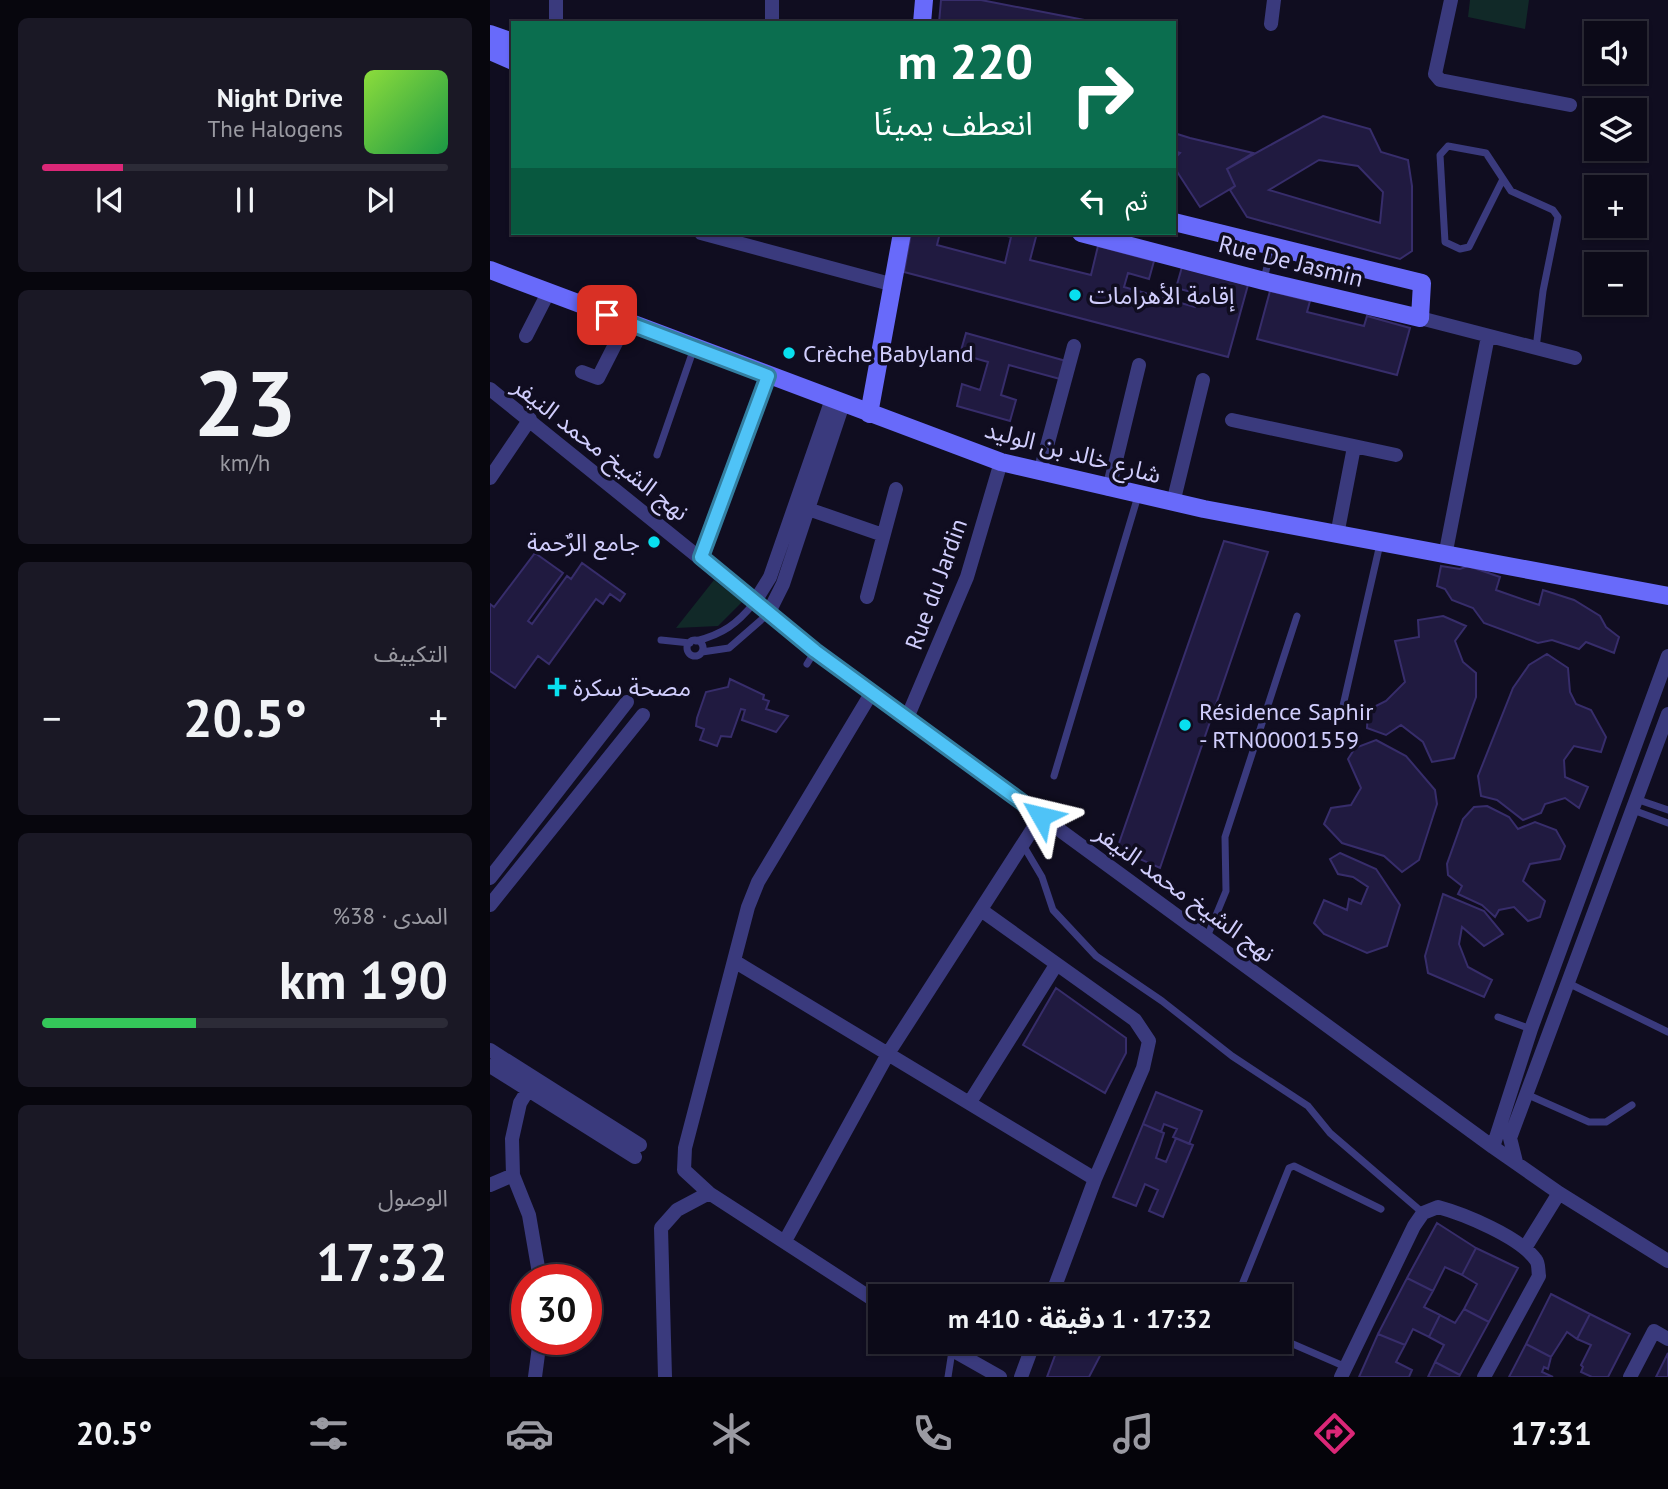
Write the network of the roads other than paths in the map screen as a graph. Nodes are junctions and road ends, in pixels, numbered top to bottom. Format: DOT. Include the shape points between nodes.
graph roads {
  1 [pos="556,0"];
  2 [pos="772,0"];
  3 [pos="924,0"];
  4 [pos="1274,0"];
  5 [pos="1451,0"];
  6 [pos="556,21"];
  7 [pos="772,21"];
  8 [pos="922,21"];
  9 [pos="1271,24"];
  10 [pos="490,34"];
  11 [pos="511,41"];
  12 [pos="490,51"];
  13 [pos="511,60"];
  14 [pos="1570,106"];
  15 [pos="1503,179"];
  16 [pos="1176,223"];
  17 [pos="708,235"];
  18 [pos="902,235"];
  19 [pos="1089,235"];
  20 [pos="1272,247"];
  21 [pos="490,270"];
  22 [pos="1264,281"];
  23 [pos="894,285"];
  24 [pos="548,293"];
  25 [pos="1420,318"];
  26 [pos="626,323"];
  27 [pos="526,336"];
  28 [pos="1489,336"];
  29 [pos="1074,346"];
  30 [pos="694,348"];
  31 [pos="1536,348"];
  32 [pos="1574,358"];
  33 [pos="1139,365"];
  34 [pos="582,372"];
  35 [pos="768,376"];
  36 [pos="1203,380"];
  37 [pos="490,389"];
  38 [pos="838,401"];
  39 [pos="869,414"];
  40 [pos="530,419"];
  41 [pos="1232,420"];
  42 [pos="1354,447"];
  43 [pos="657,454"];
  44 [pos="1396,455"];
  45 [pos="1001,462"];
  46 [pos="1040,472"];
  47 [pos="490,478"];
  48 [pos="896,489"];
  49 [pos="1109,489"];
  50 [pos="1138,496"];
  51 [pos="1173,503"];
  52 [pos="808,509"];
  53 [pos="884,535"];
  54 [pos="1337,535"];
  55 [pos="1380,544"];
  56 [pos="1445,556"];
  57 [pos="701,557"];
  58 [pos="1668,596"];
  59 [pos="867,597"];
  60 [pos="754,603"];
  61 [pos="768,614"];
  62 [pos="1297,616"];
  63 [pos="661,640"];
  64 [pos="693,642"];
  65 [pos="815,651"];
  66 [pos="702,653"];
  67 [pos="1668,656"];
  68 [pos="807,664"];
  69 [pos="872,692"];
  70 [pos="627,702"];
  71 [pos="1342,710"];
  72 [pos="1668,714"];
  73 [pos="643,715"];
  74 [pos="907,718"];
  75 [pos="1054,776"];
  76 [pos="1634,805"];
  77 [pos="1668,810"];
  78 [pos="1041,816"];
  79 [pos="1668,823"];
  80 [pos="1023,845"];
  81 [pos="490,878"];
  82 [pos="490,905"];
  83 [pos="981,910"];
  84 [pos="1206,938"];
  85 [pos="734,961"];
  86 [pos="1056,965"];
  87 [pos="1568,983"];
  88 [pos="1498,1017"];
  89 [pos="1531,1029"];
  90 [pos="1668,1031"];
  91 [pos="490,1051"];
  92 [pos="889,1052"];
  93 [pos="490,1066"];
  94 [pos="528,1090"];
  95 [pos="1527,1094"];
  96 [pos="970,1102"];
  97 [pos="1632,1105"];
  98 [pos="1493,1147"];
  99 [pos="1516,1162"];
  100 [pos="513,1175"];
  101 [pos="1095,1179"];
  102 [pos="490,1185"];
  103 [pos="709,1193"];
  104 [pos="1559,1193"];
  105 [pos="1381,1209"];
  106 [pos="1423,1213"];
  107 [pos="785,1241"];
  108 [pos="1525,1248"];
  109 [pos="1668,1261"];
  110 [pos="538,1264"];
  111 [pos="1056,1284"];
  112 [pos="1242,1284"];
  113 [pos="868,1296"];
  114 [pos="1668,1339"];
  115 [pos="1292,1345"];
  116 [pos="952,1354"];
  117 [pos="958,1354"];
  118 [pos="1030,1354"];
  119 [pos="538,1355"];
  120 [pos="1343,1372"];
  121 [pos="536,1377"];
  122 [pos="665,1377"];
  123 [pos="948,1377"];
  124 [pos="1000,1377"];
  125 [pos="1021,1377"];
  126 [pos="1484,1377"];
  127 [pos="1630,1377"];
  1 -- 6 [label="street"];
  2 -- 7 [label="street"];
  3 -- 8 [label="street"];
  4 -- 9 [label="street"];
  5 -- 14 [label="street" via="1435,75 1440,80"];
  10 -- 11 [label="street"];
  12 -- 13 [label="street"];
  15 -- 15 [label="lane" via="1469,247 1448,246 1443,150 1448,146 1486,153"];
  15 -- 31 [label="lane" via="1511,191 1553,210 1558,217"];
  16 -- 20 [label="street, Rue De Jasmin"];
  17 -- 23 [label="street"];
  18 -- 23 [label="street"];
  19 -- 22 [label="street, Rue De Jasmin"];
  20 -- 22 [label="lane"];
  20 -- 25 [label="street, Rue De Jasmin" via="1422,283"];
  21 -- 24 [label="street, شارع خالد بن الوليد"];
  22 -- 25 [label="street, Rue De Jasmin"];
  23 -- 39 [label="street"];
  24 -- 26 [label="street, شارع خالد بن الوليد"];
  24 -- 27 [label="street"];
  25 -- 28 [label="street, Rue De Jasmin"];
  26 -- 30 [label="street, شارع خالد بن الوليد"];
  26 -- 34 [label="street" via="598,378"];
  28 -- 31 [label="street, Rue De Jasmin"];
  28 -- 56 [label="street"];
  29 -- 46 [label="street"];
  30 -- 35 [label="street, شارع خالد بن الوليد"];
  30 -- 43 [label="lane"];
  31 -- 32 [label="street, Rue De Jasmin"];
  33 -- 49 [label="street"];
  35 -- 38 [label="street, شارع خالد بن الوليد"];
  35 -- 57 [label="lane"];
  36 -- 51 [label="street"];
  37 -- 40 [label="street, نهج الشيخ محمد النيفر"];
  38 -- 39 [label="street, شارع خالد بن الوليد"];
  38 -- 52 [label="street"];
  38 -- 60 [label="street" via="770,577"];
  39 -- 45 [label="street, شارع خالد بن الوليد"];
  40 -- 47 [label="street"];
  40 -- 57 [label="street, نهج الشيخ محمد النيفر"];
  41 -- 42 [label="street"];
  42 -- 44 [label="street"];
  42 -- 54 [label="street"];
  45 -- 46 [label="street, شارع خالد بن الوليد"];
  45 -- 74 [label="street, Rue du Jardin" via="967,577"];
  46 -- 49 [label="street, شارع خالد بن الوليد"];
  48 -- 53 [label="street"];
  49 -- 50 [label="street, شارع خالد بن الوليد"];
  50 -- 51 [label="street, شارع خالد بن الوليد"];
  50 -- 75 [label="lane"];
  51 -- 54 [label="street, شارع خالد بن الوليد"];
  52 -- 53 [label="street"];
  52 -- 61 [label="street"];
  53 -- 59 [label="street"];
  54 -- 55 [label="street, شارع خالد بن الوليد"];
  55 -- 56 [label="street, شارع خالد بن الوليد"];
  55 -- 71 [label="lane"];
  56 -- 58 [label="street, شارع خالد بن الوليد"];
  57 -- 60 [label="street, نهج الشيخ محمد النيفر"];
  60 -- 61 [label="street, نهج الشيخ محمد النيفر"];
  60 -- 64 [label="lane" via="739,622 721,634"];
  61 -- 65 [label="street, نهج الشيخ محمد النيفر"];
  61 -- 66 [label="lane" via="729,648"];
  62 -- 84 [label="lane" via="1225,837 1226,891"];
  63 -- 64 [label="lane"];
  64 -- 66 [label="lane" via="702,645"];
  64 -- 66 [label="lane" via="690,654"];
  65 -- 68 [label="lane"];
  65 -- 69 [label="street, نهج الشيخ محمد النيفر"];
  67 -- 89 [label="street"];
  69 -- 74 [label="street, نهج الشيخ محمد النيفر"];
  69 -- 85 [label="street" via="758,882"];
  70 -- 81 [label="street"];
  72 -- 76 [label="street"];
  73 -- 82 [label="street"];
  74 -- 78 [label="street, نهج الشيخ محمد النيفر"];
  76 -- 77 [label="lane"];
  76 -- 79 [label="lane"];
  76 -- 87 [label="street"];
  78 -- 80 [label="street"];
  78 -- 84 [label="street, نهج الشيخ محمد النيفر"];
  80 -- 83 [label="street"];
  80 -- 106 [label="lane" via="1042,877 1053,910 1096,957 1308,1106 1330,1133"];
  83 -- 86 [label="street"];
  83 -- 92 [label="street"];
  84 -- 98 [label="street, نهج الشيخ محمد النيفر"];
  85 -- 92 [label="street"];
  85 -- 103 [label="street" via="685,1148 684,1170"];
  86 -- 96 [label="street"];
  86 -- 101 [label="street" via="1135,1020 1149,1041 1143,1068"];
  87 -- 90 [label="lane"];
  87 -- 95 [label="street"];
  88 -- 89 [label="lane"];
  89 -- 98 [label="street"];
  91 -- 94 [label="street" via="638,1151"];
  92 -- 96 [label="street"];
  92 -- 107 [label="street"];
  93 -- 94 [label="street"];
  94 -- 100 [label="street" via="520,1103 512,1139"];
  95 -- 97 [label="lane" via="1589,1122 1606,1122"];
  95 -- 99 [label="street" via="1510,1139"];
  96 -- 101 [label="street"];
  98 -- 99 [label="street, نهج الشيخ محمد النيفر"];
  99 -- 104 [label="street, نهج الشيخ محمد النيفر"];
  100 -- 102 [label="street"];
  100 -- 110 [label="street" via="530,1215"];
  101 -- 111 [label="street"];
  103 -- 107 [label="street"];
  103 -- 122 [label="street" via="677,1210 661,1228"];
  104 -- 108 [label="street"];
  104 -- 109 [label="street, نهج الشيخ محمد النيفر"];
  105 -- 112 [label="lane" via="1290,1168"];
  106 -- 108 [label="street" via="1446,1209"];
  106 -- 120 [label="street"];
  107 -- 113 [label="street"];
  108 -- 126 [label="street" via="1538,1262 1539,1276"];
  114 -- 127 [label="street" via="1654,1331"];
  115 -- 120 [label="lane"];
  116 -- 123 [label="lane"];
  117 -- 124 [label="street"];
  118 -- 125 [label="street"];
  119 -- 121 [label="street"];
}
